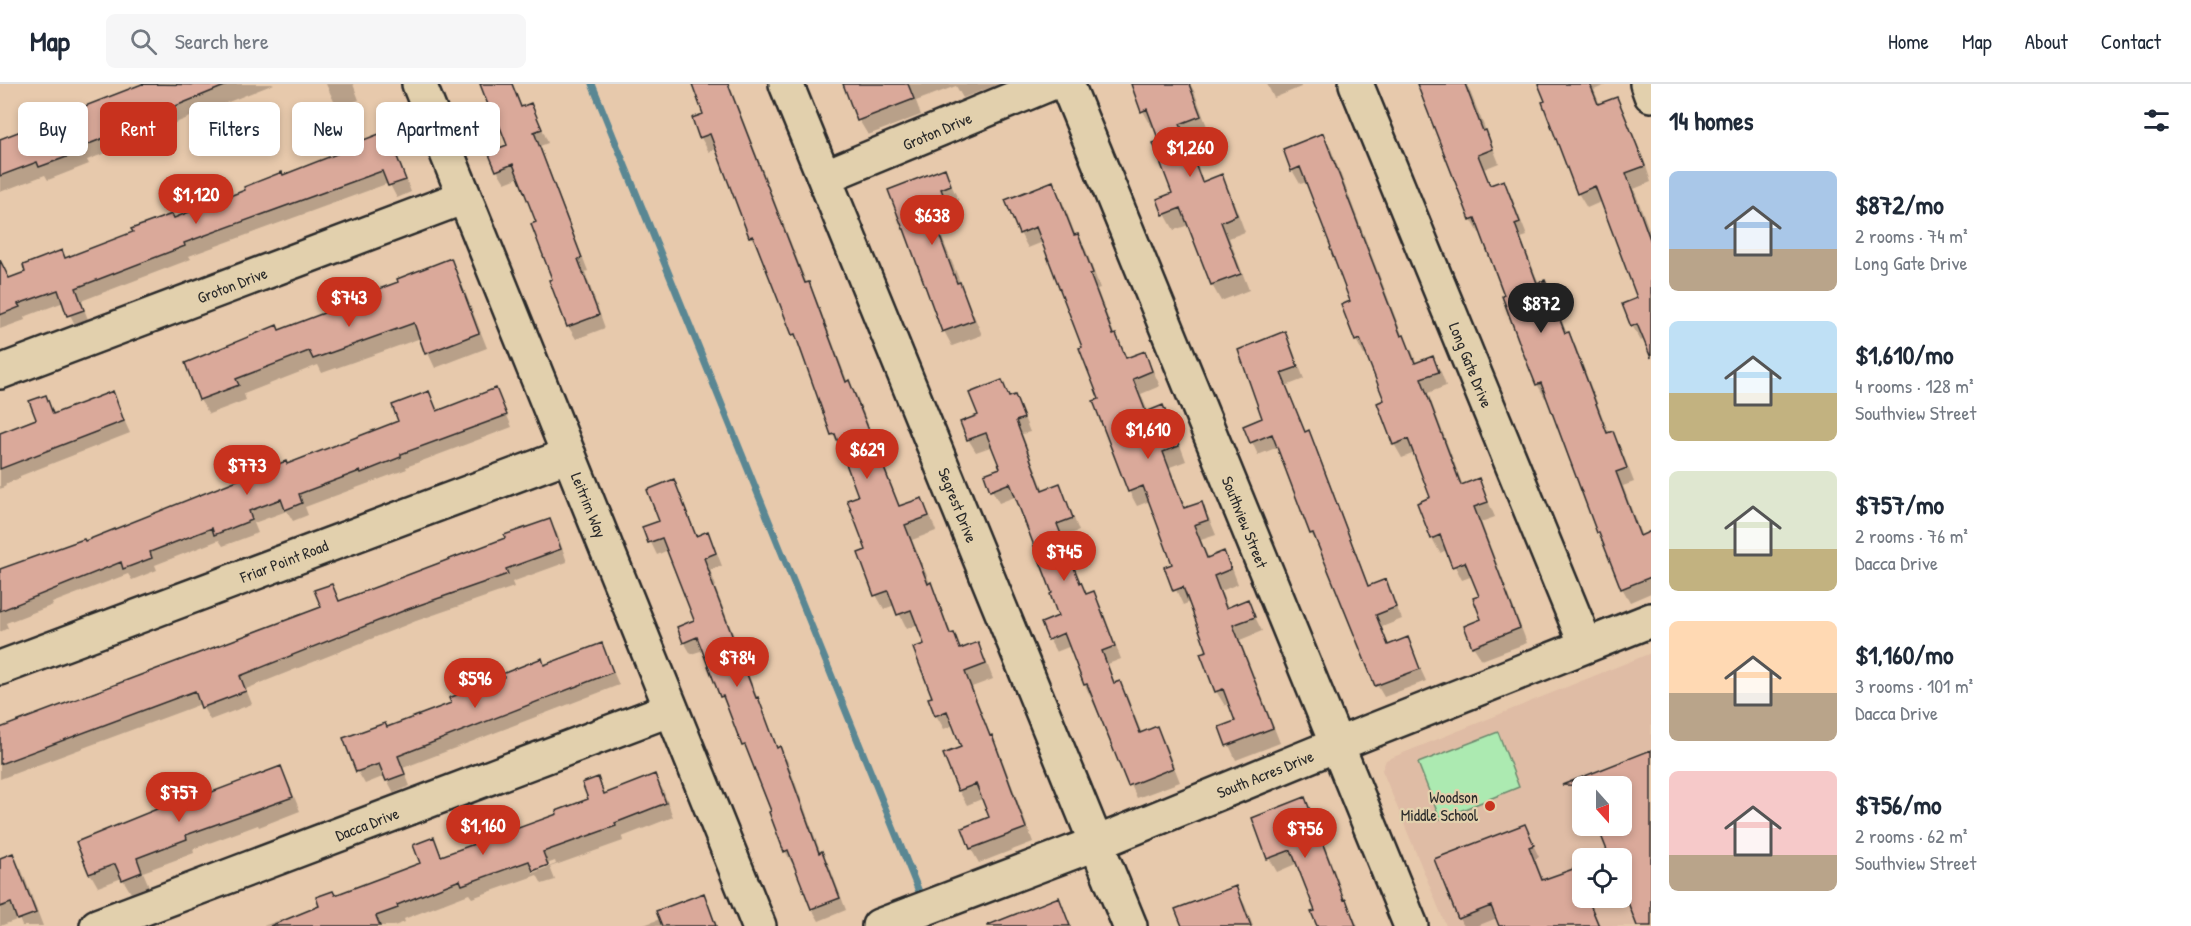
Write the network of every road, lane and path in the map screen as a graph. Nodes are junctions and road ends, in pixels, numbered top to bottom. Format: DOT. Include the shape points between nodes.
graph roads {
  1 [pos="419,84"];
  2 [pos="786,84"];
  3 [pos="1049,84"];
  4 [pos="1067,84"];
  5 [pos="1356,84"];
  6 [pos="1647,84"];
  7 [pos="1651,95"];
  8 [pos="824,177"];
  9 [pos="464,197"];
  10 [pos="0,372"];
  11 [pos="568,455"];
  12 [pos="1651,620"];
  13 [pos="1586,645"];
  14 [pos="0,668"];
  15 [pos="671,709"];
  16 [pos="1336,745"];
  17 [pos="1096,843"];
  18 [pos="890,922"];
  19 [pos="97,926"];
  20 [pos="759,926"];
  21 [pos="1131,926"];
  22 [pos="1412,926"];
  1 -- 9 [label="street, Leitrim Way"];
  2 -- 8 [label="street, Segrest Drive"];
  3 -- 8 [label="street, Groton Drive"];
  4 -- 16 [label="street, Southview Street"];
  5 -- 13 [label="street, Long Gate Drive"];
  6 -- 7 [label="street"];
  8 -- 17 [label="street, Segrest Drive"];
  9 -- 10 [label="street, Groton Drive"];
  9 -- 11 [label="street, Leitrim Way"];
  11 -- 14 [label="street, Friar Point Road"];
  11 -- 15 [label="street, Leitrim Way"];
  12 -- 13 [label="street, South Acres Drive"];
  13 -- 16 [label="street, South Acres Drive"];
  15 -- 19 [label="street, Dacca Drive"];
  15 -- 20 [label="street, Leitrim Way"];
  16 -- 17 [label="street, South Acres Drive"];
  16 -- 22 [label="street, Southview Street"];
  17 -- 18 [label="street, South Acres Drive"];
  17 -- 21 [label="street, Segrest Drive"];
}
